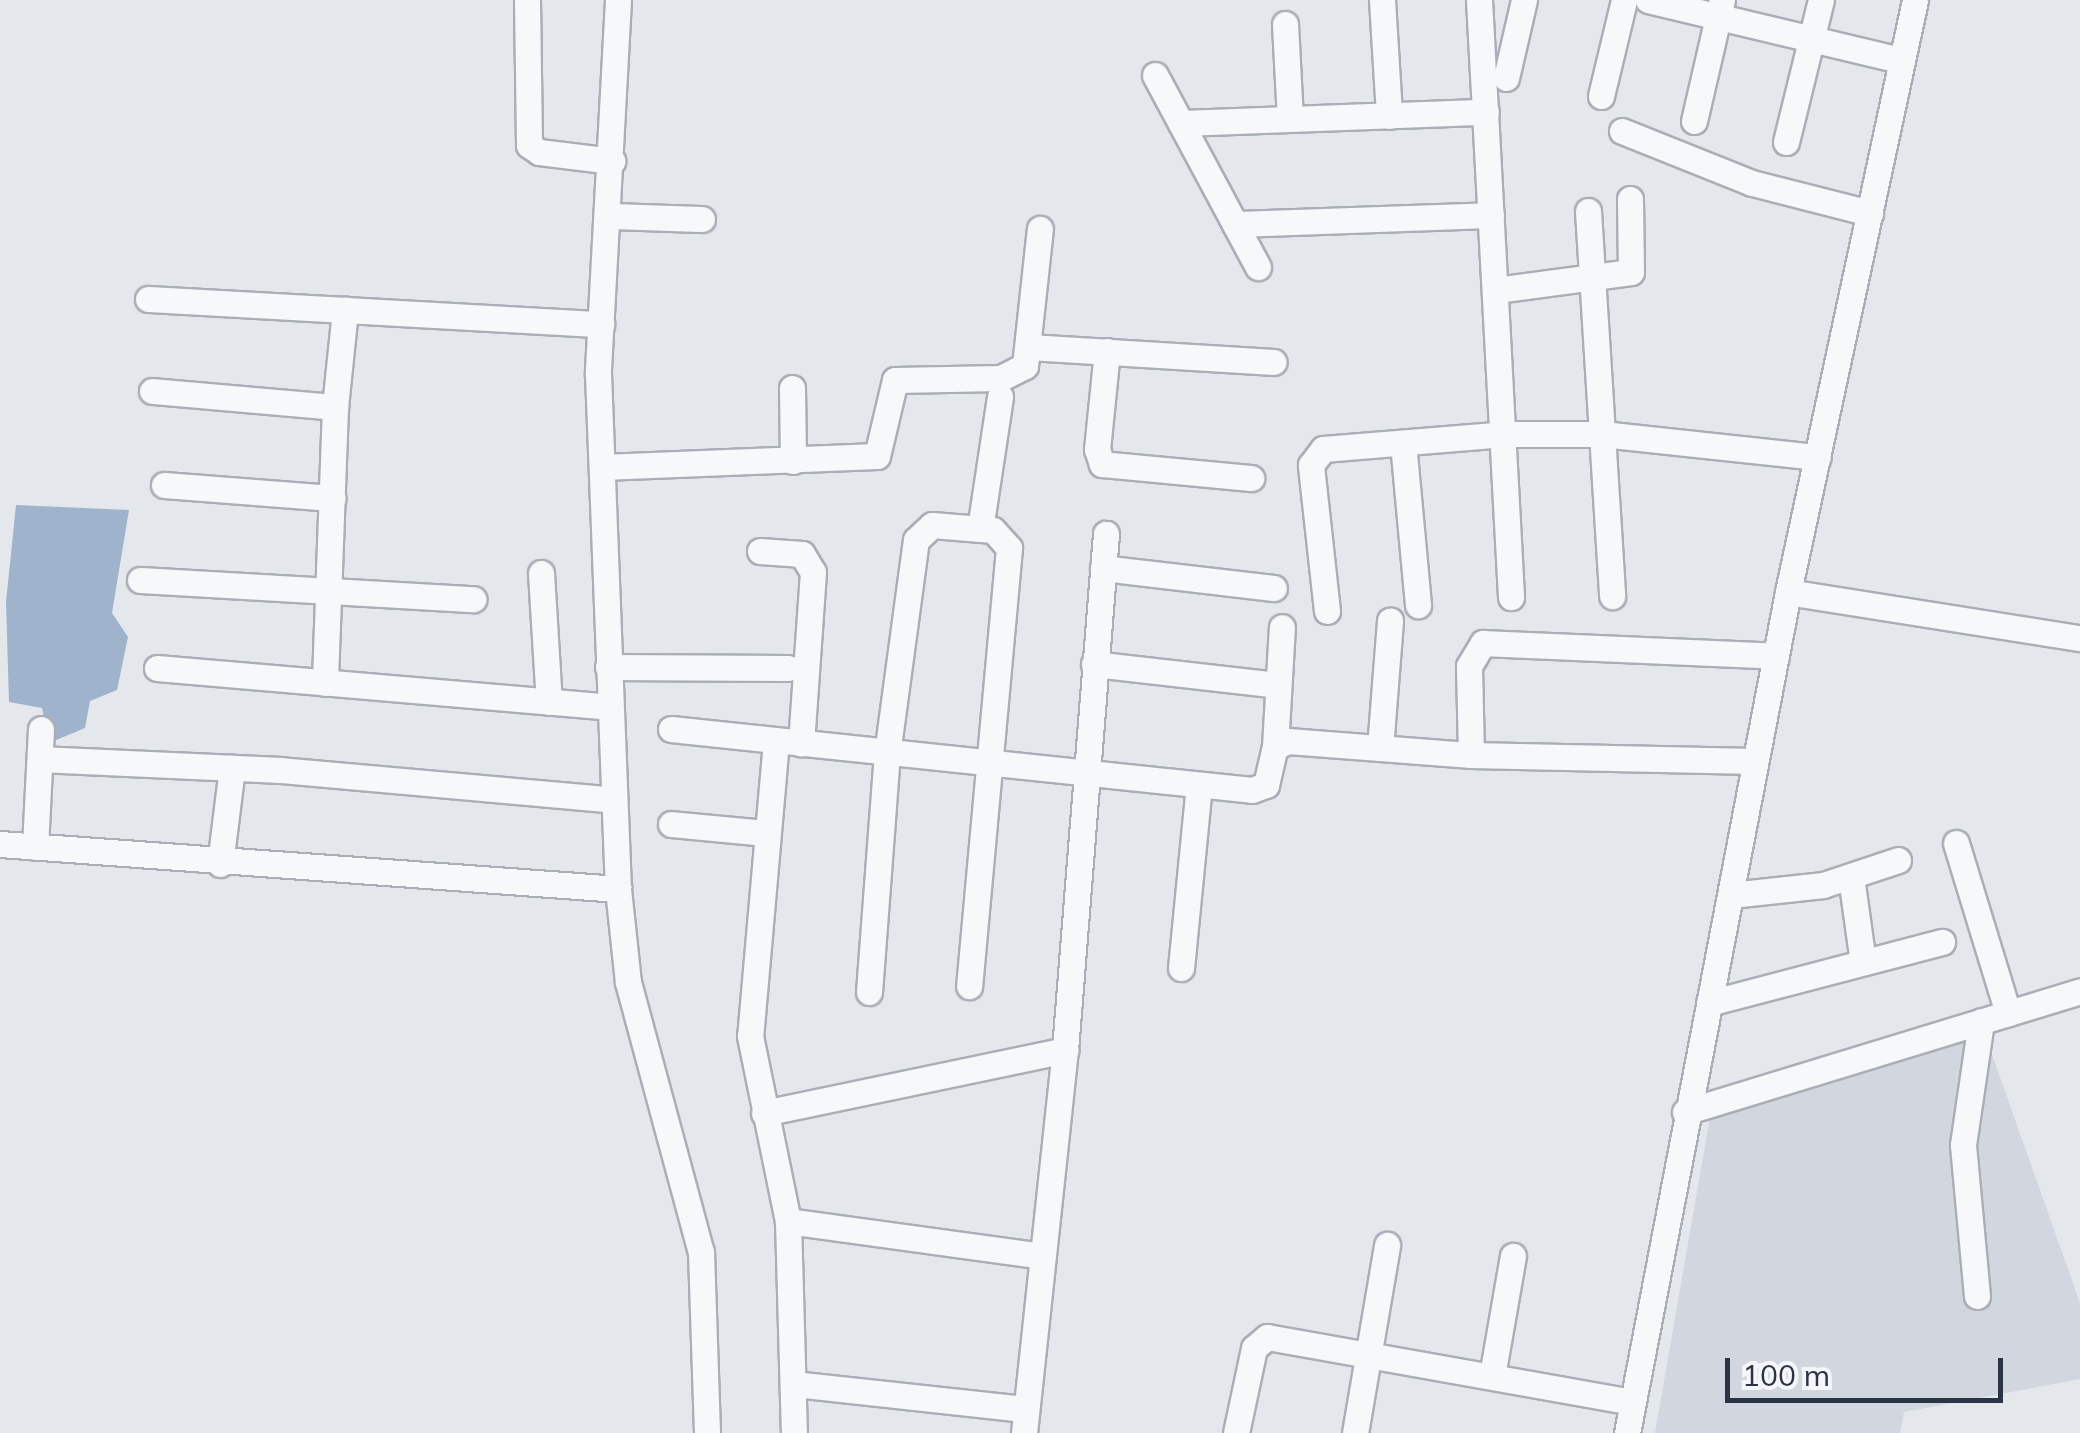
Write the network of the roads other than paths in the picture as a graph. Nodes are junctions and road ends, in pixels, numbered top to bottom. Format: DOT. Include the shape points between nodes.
graph roads {
  1 [pos="527,0"];
  2 [pos="618,0"];
  3 [pos="1382,0"];
  4 [pos="1479,0"];
  5 [pos="1524,0"];
  6 [pos="1624,0"];
  7 [pos="1648,0"];
  8 [pos="1821,0"];
  9 [pos="1915,0"];
  10 [pos="1720,8"];
  11 [pos="1285,24"];
  12 [pos="1812,39"];
  13 [pos="1900,60"];
  14 [pos="1155,75"];
  15 [pos="1506,78"];
  16 [pos="1600,96"];
  17 [pos="1486,112"];
  18 [pos="1388,116"];
  19 [pos="1290,120"];
  20 [pos="1694,120"];
  21 [pos="1181,123"];
  22 [pos="1622,131"];
  23 [pos="1786,142"];
  24 [pos="612,161"];
  25 [pos="1630,200"];
  26 [pos="1588,211"];
  27 [pos="1870,213"];
  28 [pos="1491,215"];
  29 [pos="610,216"];
  30 [pos="702,220"];
  31 [pos="1235,224"];
  32 [pos="1040,228"];
  33 [pos="1258,267"];
  34 [pos="1592,279"];
  35 [pos="1496,290"];
  36 [pos="148,299"];
  37 [pos="345,310"];
  38 [pos="601,324"];
  39 [pos="1030,347"];
  40 [pos="1107,352"];
  41 [pos="1274,362"];
  42 [pos="792,388"];
  43 [pos="152,391"];
  44 [pos="1000,397"];
  45 [pos="335,407"];
  46 [pos="1504,434"];
  47 [pos="1602,434"];
  48 [pos="1404,443"];
  49 [pos="1818,457"];
  50 [pos="794,461"];
  51 [pos="602,467"];
  52 [pos="1251,478"];
  53 [pos="164,485"];
  54 [pos="332,498"];
  55 [pos="980,529"];
  56 [pos="1106,534"];
  57 [pos="760,550"];
  58 [pos="1103,568"];
  59 [pos="541,573"];
  60 [pos="140,580"];
  61 [pos="1274,588"];
  62 [pos="331,591"];
  63 [pos="1788,592"];
  64 [pos="1511,596"];
  65 [pos="1612,596"];
  66 [pos="473,600"];
  67 [pos="1418,605"];
  68 [pos="1327,611"];
  69 [pos="1390,620"];
  70 [pos="1282,627"];
  71 [pos="2080,638"];
  72 [pos="1776,656"];
  73 [pos="1094,664"];
  74 [pos="158,668"];
  75 [pos="608,668"];
  76 [pos="788,668"];
  77 [pos="324,683"];
  78 [pos="1278,685"];
  79 [pos="549,702"];
  80 [pos="609,706"];
  81 [pos="42,728"];
  82 [pos="670,729"];
  83 [pos="788,743"];
  84 [pos="1274,747"];
  85 [pos="1380,748"];
  86 [pos="887,754"];
  87 [pos="1471,755"];
  88 [pos="40,759"];
  89 [pos="1754,762"];
  90 [pos="988,764"];
  91 [pos="232,768"];
  92 [pos="1086,778"];
  93 [pos="1199,786"];
  94 [pos="613,800"];
  95 [pos="671,824"];
  96 [pos="767,833"];
  97 [pos="1956,843"];
  98 [pos="0,844"];
  99 [pos="36,847"];
  100 [pos="1898,860"];
  101 [pos="220,864"];
  102 [pos="1851,877"];
  103 [pos="618,889"];
  104 [pos="1730,895"];
  105 [pos="1942,942"];
  106 [pos="1863,962"];
  107 [pos="1182,968"];
  108 [pos="968,986"];
  109 [pos="2080,991"];
  110 [pos="869,992"];
  111 [pos="1709,1003"];
  112 [pos="2008,1013"];
  113 [pos="1981,1021"];
  114 [pos="1065,1050"];
  115 [pos="1685,1112"];
  116 [pos="764,1113"];
  117 [pos="788,1222"];
  118 [pos="1387,1246"];
  119 [pos="1043,1256"];
  120 [pos="1513,1256"];
  121 [pos="1977,1296"];
  122 [pos="1370,1354"];
  123 [pos="1492,1376"];
  124 [pos="794,1384"];
  125 [pos="1632,1402"];
  126 [pos="1025,1421"];
  127 [pos="708,1433"];
  128 [pos="794,1433"];
  129 [pos="1236,1433"];
  130 [pos="1355,1433"];
  131 [pos="1627,1433"];
  1 -- 24 [label="street" via="529,145"];
  2 -- 24 [label="street"];
  3 -- 18 [label="street"];
  4 -- 17 [label="street"];
  5 -- 15 [label="street"];
  6 -- 16 [label="street"];
  7 -- 10 [label="street"];
  8 -- 12 [label="street"];
  9 -- 13 [label="street"];
  10 -- 12 [label="street"];
  10 -- 20 [label="street"];
  11 -- 19 [label="street"];
  12 -- 13 [label="street"];
  12 -- 23 [label="street"];
  13 -- 27 [label="street"];
  14 -- 21 [label="street"];
  17 -- 18 [label="street"];
  17 -- 28 [label="street"];
  18 -- 19 [label="street"];
  19 -- 21 [label="street"];
  21 -- 31 [label="street"];
  22 -- 27 [label="street" via="1752,183"];
  24 -- 29 [label="street"];
  25 -- 34 [label="street" via="1634,268"];
  26 -- 34 [label="street"];
  27 -- 49 [label="street"];
  28 -- 31 [label="street"];
  28 -- 35 [label="street"];
  29 -- 30 [label="street"];
  29 -- 38 [label="street"];
  31 -- 33 [label="street"];
  32 -- 39 [label="street"];
  34 -- 35 [label="street"];
  34 -- 47 [label="street"];
  35 -- 46 [label="street"];
  36 -- 37 [label="street"];
  37 -- 38 [label="street"];
  37 -- 45 [label="street"];
  38 -- 51 [label="street"];
  39 -- 40 [label="street"];
  39 -- 50 [label="street" via="1025,366 1010,376 894,380 876,456"];
  40 -- 41 [label="street"];
  40 -- 52 [label="street" via="1097,449 1102,464"];
  42 -- 50 [label="street"];
  43 -- 45 [label="street"];
  44 -- 55 [label="street"];
  45 -- 54 [label="street"];
  46 -- 47 [label="street"];
  46 -- 48 [label="street"];
  46 -- 64 [label="street"];
  47 -- 49 [label="street"];
  47 -- 65 [label="street"];
  48 -- 67 [label="street"];
  48 -- 68 [label="street" via="1332,447 1312,458"];
  49 -- 63 [label="street"];
  50 -- 51 [label="street"];
  51 -- 75 [label="street"];
  53 -- 54 [label="street"];
  54 -- 62 [label="street"];
  55 -- 86 [label="street" via="932,526 916,540"];
  55 -- 90 [label="street" via="1002,534 1009,548"];
  56 -- 58 [label="street"];
  57 -- 83 [label="street" via="802,554 813,572"];
  58 -- 61 [label="street"];
  58 -- 73 [label="street"];
  59 -- 79 [label="street"];
  60 -- 62 [label="street"];
  62 -- 66 [label="street"];
  62 -- 77 [label="street"];
  63 -- 71 [label="street"];
  63 -- 72 [label="street"];
  69 -- 85 [label="street"];
  70 -- 78 [label="street"];
  72 -- 87 [label="street" via="1483,643 1469,666"];
  72 -- 89 [label="street"];
  73 -- 78 [label="street"];
  73 -- 92 [label="street"];
  74 -- 77 [label="street"];
  75 -- 76 [label="street"];
  75 -- 80 [label="street"];
  77 -- 79 [label="street"];
  78 -- 84 [label="street"];
  79 -- 80 [label="street"];
  80 -- 94 [label="street"];
  81 -- 88 [label="street"];
  82 -- 83 [label="street"];
  83 -- 86 [label="street"];
  83 -- 96 [label="street"];
  84 -- 85 [label="street" via="1288,741"];
  84 -- 93 [label="street" via="1270,778 1260,788"];
  85 -- 87 [label="street"];
  86 -- 90 [label="street"];
  86 -- 110 [label="street"];
  87 -- 89 [label="street"];
  88 -- 91 [label="street"];
  88 -- 99 [label="street"];
  89 -- 104 [label="street"];
  90 -- 92 [label="street"];
  90 -- 108 [label="street"];
  91 -- 94 [label="street"];
  91 -- 101 [label="street"];
  92 -- 93 [label="street"];
  92 -- 114 [label="street"];
  93 -- 107 [label="street"];
  94 -- 103 [label="street"];
  95 -- 96 [label="street"];
  96 -- 116 [label="street" via="750,1010"];
  97 -- 112 [label="street"];
  98 -- 99 [label="street"];
  99 -- 101 [label="street"];
  100 -- 102 [label="street"];
  101 -- 103 [label="street"];
  102 -- 104 [label="street"];
  102 -- 106 [label="street"];
  103 -- 127 [label="street" via="628,982 701,1252"];
  104 -- 111 [label="street"];
  105 -- 106 [label="street"];
  106 -- 111 [label="street"];
  109 -- 112 [label="street"];
  111 -- 115 [label="street"];
  112 -- 113 [label="street"];
  113 -- 115 [label="street"];
  113 -- 121 [label="street" via="1962,1146"];
  114 -- 116 [label="street"];
  114 -- 119 [label="street"];
  115 -- 125 [label="street"];
  116 -- 117 [label="street"];
  117 -- 119 [label="street"];
  117 -- 124 [label="street"];
  118 -- 122 [label="street"];
  119 -- 126 [label="street"];
  120 -- 123 [label="street"];
  122 -- 123 [label="street"];
  122 -- 129 [label="street" via="1260,1339"];
  122 -- 130 [label="street"];
  123 -- 125 [label="street"];
  124 -- 126 [label="street"];
  124 -- 128 [label="street"];
  125 -- 131 [label="street"];
}
